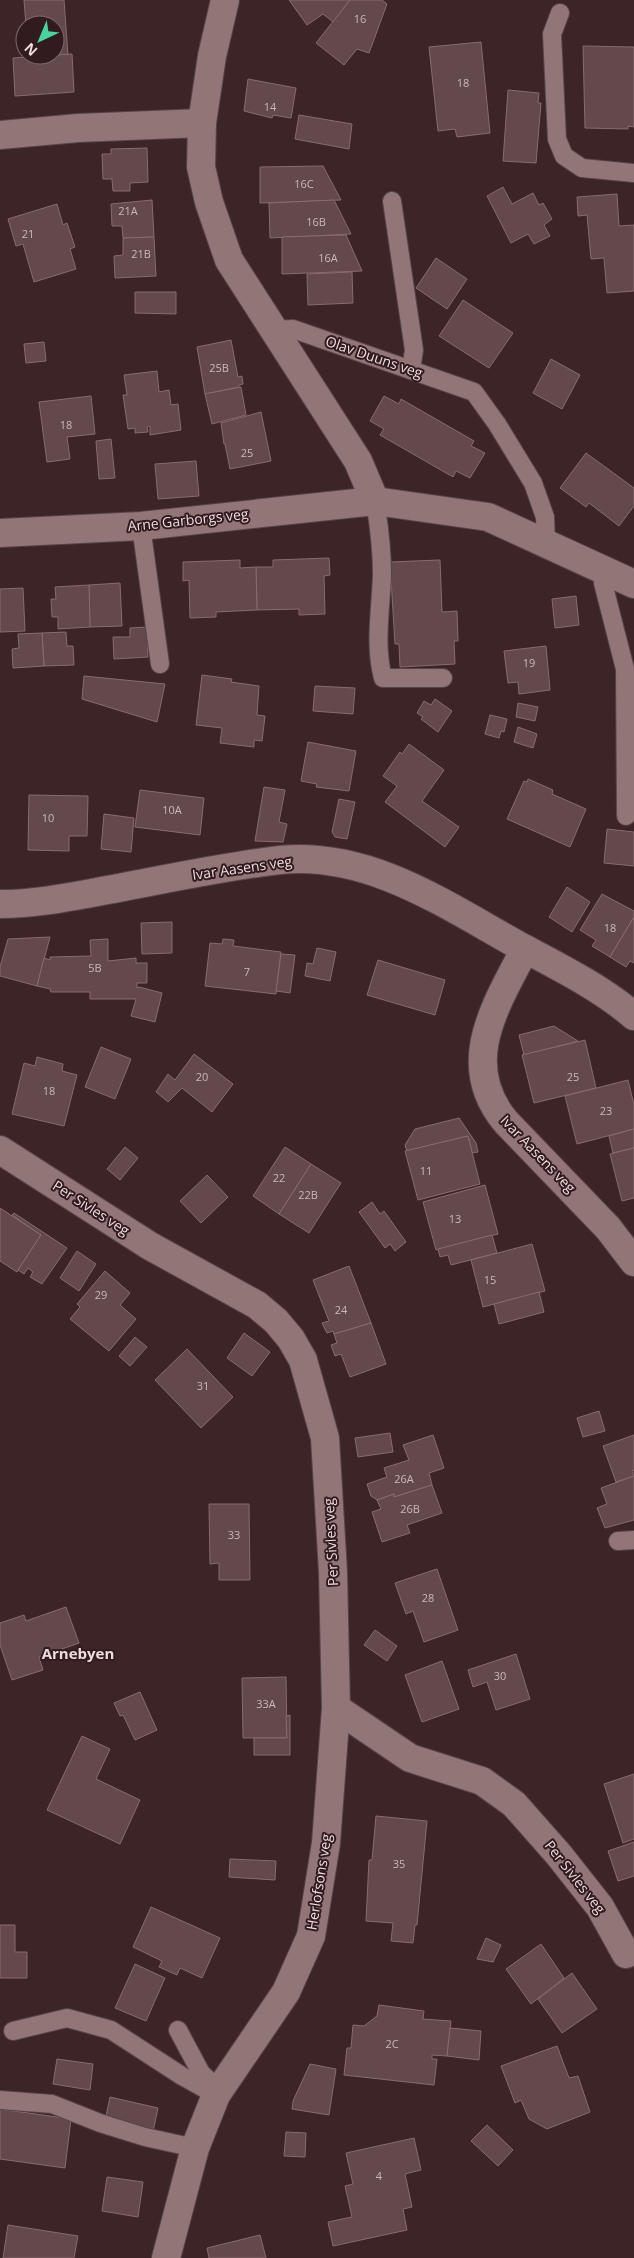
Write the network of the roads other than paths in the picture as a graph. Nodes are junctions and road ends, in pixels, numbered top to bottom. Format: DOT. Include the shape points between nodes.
graph roads {
  1 [pos="225,0"];
  2 [pos="560,13"];
  3 [pos="202,123"];
  4 [pos="0,135"];
  5 [pos="634,173"];
  6 [pos="392,201"];
  7 [pos="274,330"];
  8 [pos="411,370"];
  9 [pos="375,501"];
  10 [pos="141,526"];
  11 [pos="0,533"];
  12 [pos="546,543"];
  13 [pos="606,571"];
  14 [pos="634,584"];
  15 [pos="160,664"];
  16 [pos="443,678"];
  17 [pos="626,816"];
  18 [pos="0,904"];
  19 [pos="525,949"];
  20 [pos="634,1016"];
  21 [pos="0,1150"];
  22 [pos="634,1262"];
  23 [pos="336,1708"];
  24 [pos="626,1954"];
  25 [pos="178,2030"];
  26 [pos="13,2031"];
  27 [pos="217,2093"];
  28 [pos="0,2100"];
  29 [pos="195,2148"];
  30 [pos="166,2258"];
  1 -- 3 [label="street"];
  2 -- 5 [label="lane" via="552,34 557,139 564,156 582,168"];
  3 -- 4 [label="street"];
  3 -- 7 [label="street" via="201,167 208,202 229,260"];
  6 -- 8 [label="lane" via="414,350"];
  7 -- 8 [label="lane, Olav Duuns veg" via="292,329"];
  7 -- 9 [label="street" via="358,461"];
  8 -- 12 [label="lane, Olav Duuns veg" via="474,392 533,483 545,518"];
  9 -- 10 [label="street, Arne Garborgs veg"];
  9 -- 12 [label="street, Arne Garborgs veg" via="488,518"];
  9 -- 16 [label="lane" via="382,573 378,661 383,678"];
  10 -- 11 [label="street, Arne Garborgs veg"];
  10 -- 15 [label="lane"];
  12 -- 13 [label="street, Arne Garborgs veg"];
  13 -- 14 [label="street, Arne Garborgs veg"];
  13 -- 17 [label="lane" via="603,583 624,670"];
  18 -- 19 [label="street, Ivar Aasens veg" via="54,900 281,860 316,860 366,869 395,879"];
  19 -- 20 [label="street, Ivar Aasens veg" via="578,978"];
  19 -- 22 [label="street, Ivar Aasens veg" via="495,1008 484,1043 483,1071 487,1092 506,1122 602,1221"];
  21 -- 23 [label="street, Per Sivles veg" via="150,1246 257,1305 291,1339 303,1360 325,1438 333,1572"];
  23 -- 24 [label="street, Per Sivles veg" via="410,1758 482,1781 514,1804 600,1907"];
  23 -- 27 [label="street, Herlofsons veg" via="326,1843 311,1936 286,1992"];
  25 -- 27 [label="lane" via="201,2073"];
  26 -- 27 [label="lane" via="67,2018 111,2030 182,2076"];
  27 -- 29 [label="street, Herlofsons veg"];
  28 -- 29 [label="lane" via="52,2104 145,2137"];
  29 -- 30 [label="street, Herlofsons veg"];
}
